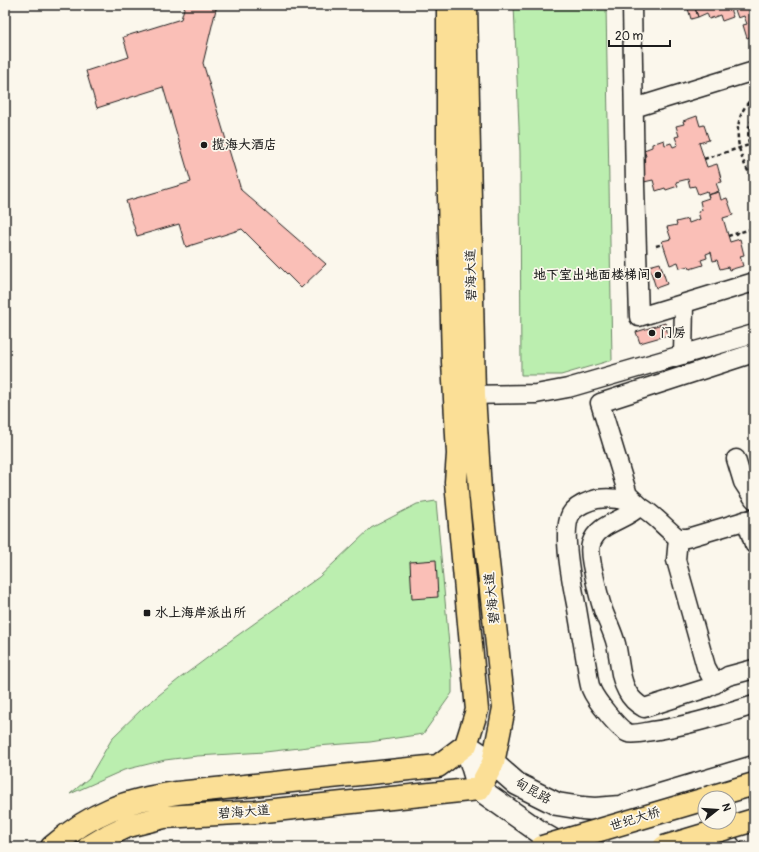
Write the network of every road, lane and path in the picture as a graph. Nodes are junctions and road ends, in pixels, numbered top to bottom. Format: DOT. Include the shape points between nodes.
graph roads {
  1 [pos="448,5"];
  2 [pos="466,5"];
  3 [pos="632,5"];
  4 [pos="754,71"];
  5 [pos="754,97"];
  6 [pos="748,102"];
  7 [pos="634,108"];
  8 [pos="754,108"];
  9 [pos="754,117"];
  10 [pos="754,144"];
  11 [pos="749,146"];
  12 [pos="740,148"];
  13 [pos="704,159"];
  14 [pos="754,180"];
  15 [pos="754,228"];
  16 [pos="728,236"];
  17 [pos="754,282"];
  18 [pos="684,304"];
  19 [pos="754,334"];
  20 [pos="754,353"];
  21 [pos="683,355"];
  22 [pos="464,396"];
  23 [pos="736,459"];
  24 [pos="754,499"];
  25 [pos="640,506"];
  26 [pos="750,519"];
  27 [pos="678,538"];
  28 [pos="754,544"];
  29 [pos="754,669"];
  30 [pos="715,684"];
  31 [pos="754,705"];
  32 [pos="466,745"];
  33 [pos="493,763"];
  34 [pos="750,774"];
  35 [pos="479,789"];
  36 [pos="721,790"];
  37 [pos="697,801"];
  38 [pos="754,820"];
  39 [pos="754,839"];
  40 [pos="52,847"];
  41 [pos="89,847"];
  42 [pos="542,847"];
  43 [pos="565,847"];
  44 [pos="664,847"];
  1 -- 22 [label="main road, 碧海大道" via="448,162 453,362"];
  2 -- 22 [label="main road, 碧海大道"];
  3 -- 7 [label="street"];
  4 -- 7 [label="street"];
  5 -- 6 [label="path"];
  6 -- 8 [label="path"];
  6 -- 12 [label="path" via="741,112 738,125"];
  7 -- 18 [label="street" via="639,317"];
  9 -- 11 [label="path" via="747,131"];
  10 -- 11 [label="path"];
  11 -- 12 [label="path"];
  12 -- 13 [label="path"];
  12 -- 14 [label="path" via="744,164"];
  15 -- 16 [label="path"];
  17 -- 18 [label="street"];
  18 -- 21 [label="street"];
  19 -- 21 [label="street"];
  20 -- 25 [label="street" via="600,402 628,495"];
  21 -- 22 [label="street" via="568,388 536,394"];
  22 -- 32 [label="main road, 碧海大道" via="456,482 477,710"];
  22 -- 33 [label="main road, 碧海大道" via="480,490 504,708"];
  23 -- 24 [label="street" via="743,482"];
  25 -- 27 [label="street"];
  25 -- 30 [label="street" via="633,513 600,529 590,545 594,579 616,643 622,680 633,700 644,708"];
  25 -- 31 [label="street" via="619,498 592,501 572,512 567,523 570,573 589,681 595,696 601,706 628,733 690,724"];
  26 -- 27 [label="street" via="687,538"];
  26 -- 28 [label="street"];
  27 -- 30 [label="street" via="676,560 706,667"];
  29 -- 30 [label="street" via="728,676"];
  32 -- 33 [label="street, 甸昆路"];
  32 -- 35 [label="street"];
  32 -- 40 [label="main road, 碧海大道" via="438,766 178,792 143,798 122,804 89,819"];
  33 -- 34 [label="street, 甸昆路" via="517,784 557,804 595,809 620,807"];
  33 -- 35 [label="main road, 碧海大道"];
  34 -- 36 [label="main road, 世纪大桥, bridge"];
  34 -- 39 [label="street" via="737,784 736,803 743,825"];
  35 -- 41 [label="main road, 碧海大道" via="255,812 164,817 128,826"];
  35 -- 43 [label="street"];
  37 -- 42 [label="main road, 世纪大桥, bridge"];
  38 -- 44 [label="main road, bridge"];
}
